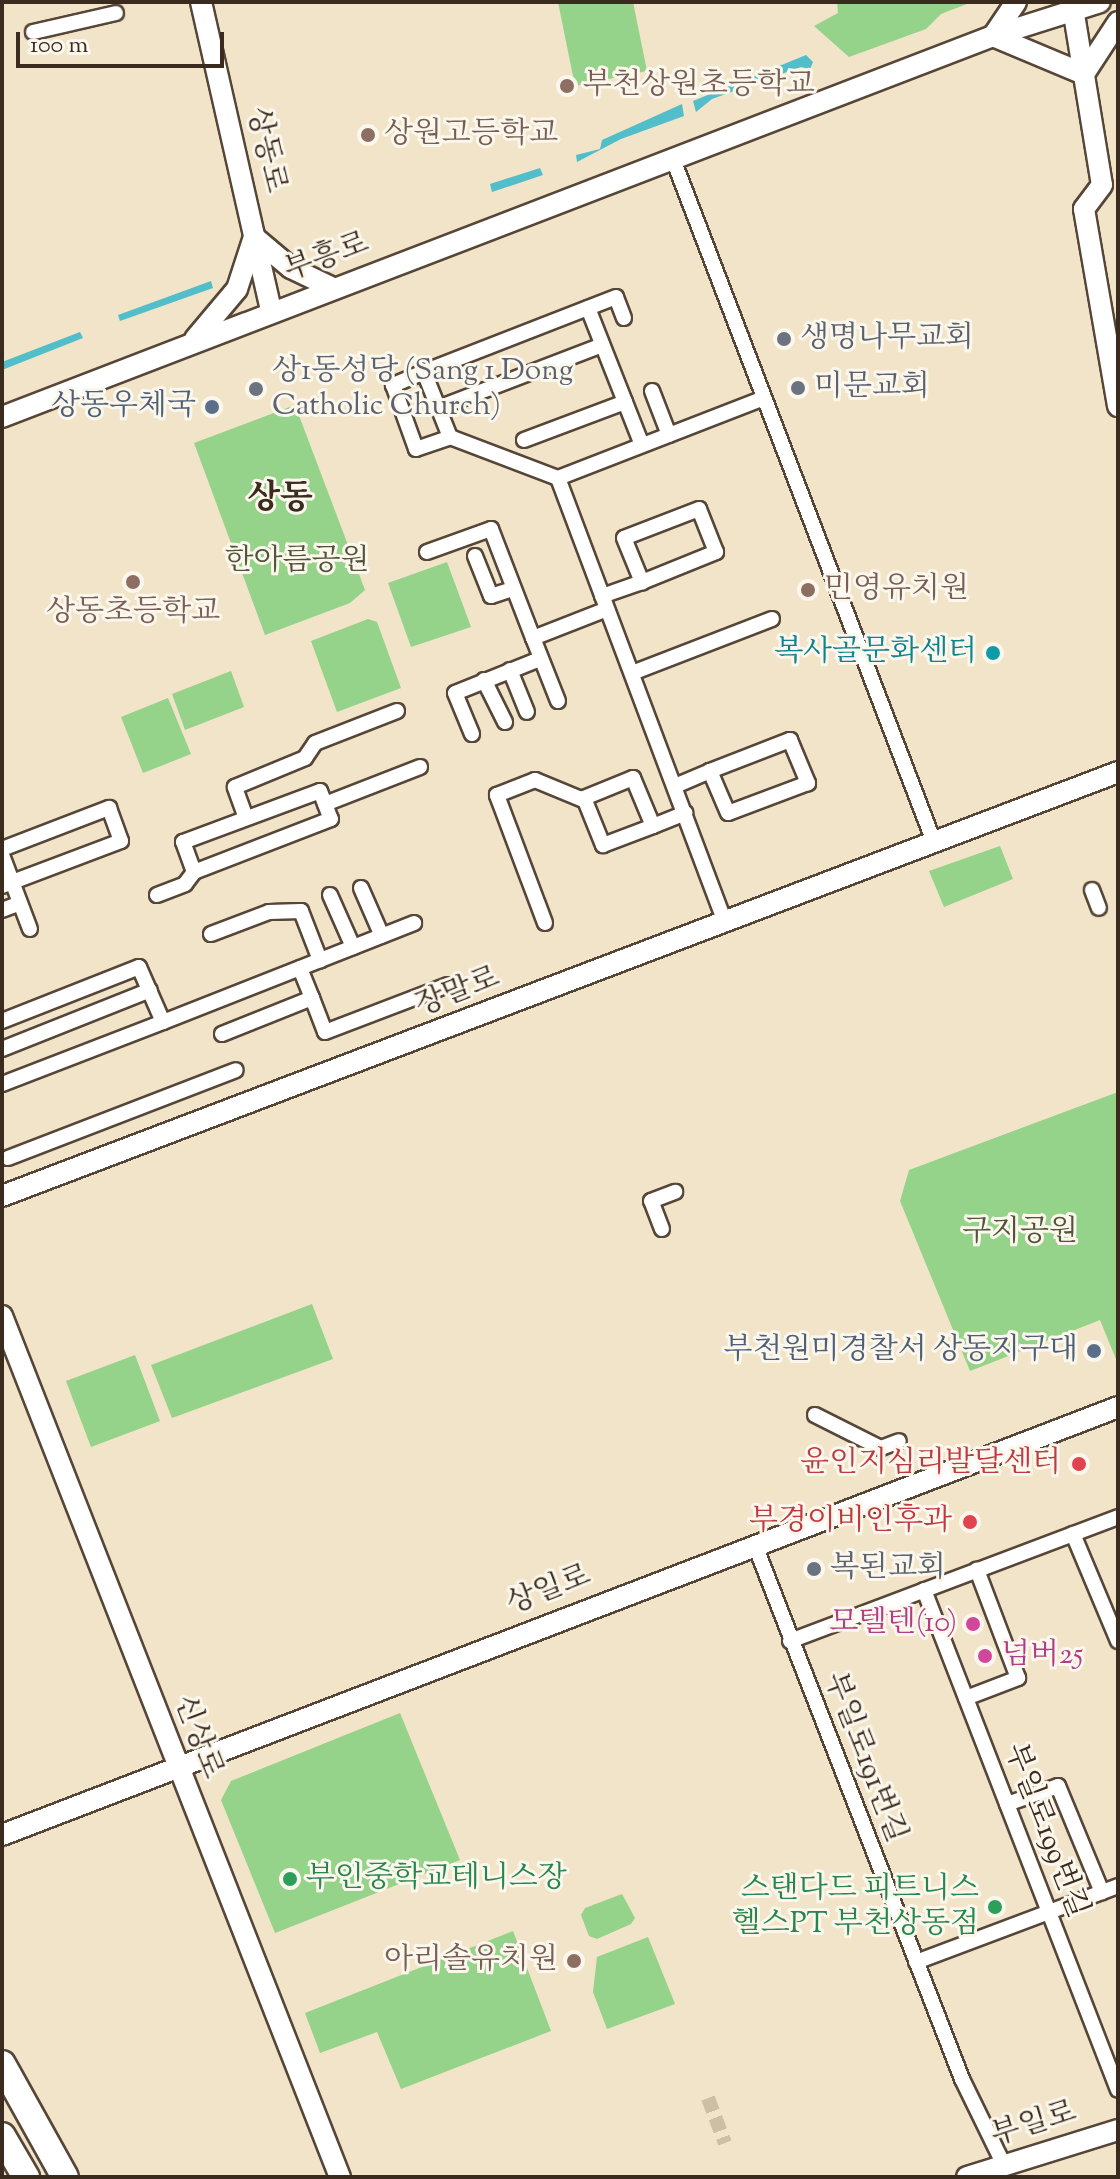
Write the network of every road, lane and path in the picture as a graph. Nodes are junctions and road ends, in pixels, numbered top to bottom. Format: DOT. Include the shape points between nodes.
graph roads {
  1 [pos="201,2"];
  2 [pos="1016,2"];
  3 [pos="1100,2"];
  4 [pos="1072,5"];
  5 [pos="116,13"];
  6 [pos="1118,22"];
  7 [pos="33,32"];
  8 [pos="993,36"];
  9 [pos="1084,74"];
  10 [pos="673,159"];
  11 [pos="1110,190"];
  12 [pos="254,237"];
  13 [pos="333,288"];
  14 [pos="588,308"];
  15 [pos="271,311"];
  16 [pos="624,318"];
  17 [pos="192,342"];
  18 [pos="602,345"];
  19 [pos="424,372"];
  20 [pos="652,391"];
  21 [pos="764,398"];
  22 [pos="625,402"];
  23 [pos="1118,406"];
  24 [pos="438,408"];
  25 [pos="2,417"];
  26 [pos="669,435"];
  27 [pos="450,437"];
  28 [pos="524,440"];
  29 [pos="642,445"];
  30 [pos="558,478"];
  31 [pos="427,552"];
  32 [pos="475,556"];
  33 [pos="642,582"];
  34 [pos="513,589"];
  35 [pos="605,603"];
  36 [pos="772,619"];
  37 [pos="533,638"];
  38 [pos="540,659"];
  39 [pos="510,670"];
  40 [pos="632,673"];
  41 [pos="484,680"];
  42 [pos="558,701"];
  43 [pos="397,711"];
  44 [pos="527,712"];
  45 [pos="505,722"];
  46 [pos="472,734"];
  47 [pos="420,767"];
  48 [pos="710,771"];
  49 [pos="1118,772"];
  50 [pos="675,786"];
  51 [pos="586,801"];
  52 [pos="325,804"];
  53 [pos="685,813"];
  54 [pos="246,818"];
  55 [pos="653,826"];
  56 [pos="934,842"];
  57 [pos="2,852"];
  58 [pos="194,872"];
  59 [pos="7,884"];
  60 [pos="361,888"];
  61 [pos="1092,890"];
  62 [pos="157,895"];
  63 [pos="330,895"];
  64 [pos="20,903"];
  65 [pos="1099,908"];
  66 [pos="2,910"];
  67 [pos="725,922"];
  68 [pos="414,923"];
  69 [pos="545,923"];
  70 [pos="30,929"];
  71 [pos="211,934"];
  72 [pos="382,936"];
  73 [pos="353,947"];
  74 [pos="320,960"];
  75 [pos="300,968"];
  76 [pos="448,985"];
  77 [pos="150,990"];
  78 [pos="312,998"];
  79 [pos="2,1021"];
  80 [pos="163,1022"];
  81 [pos="222,1034"];
  82 [pos="2,1049"];
  83 [pos="236,1070"];
  84 [pos="2,1084"];
  85 [pos="8,1158"];
  86 [pos="675,1192"];
  87 [pos="2,1196"];
  88 [pos="662,1229"];
  89 [pos="2,1316"];
  90 [pos="1118,1407"];
  91 [pos="815,1415"];
  92 [pos="899,1441"];
  93 [pos="1118,1517"];
  94 [pos="1073,1534"];
  95 [pos="755,1545"];
  96 [pos="977,1570"];
  97 [pos="924,1590"];
  98 [pos="790,1641"];
  99 [pos="1118,1641"];
  100 [pos="966,1698"];
  101 [pos="176,1768"];
  102 [pos="1007,1804"];
  103 [pos="2,1835"];
  104 [pos="1118,1886"];
  105 [pos="1102,1892"];
  106 [pos="1049,1912"];
  107 [pos="916,1962"];
  108 [pos="2,2064"];
  109 [pos="1118,2090"];
  110 [pos="1118,2130"];
  111 [pos="2,2136"];
  112 [pos="1004,2165"];
  113 [pos="64,2174"];
  114 [pos="26,2177"];
  115 [pos="340,2177"];
  116 [pos="967,2177"];
  1 -- 12 [label="street, 상동로"];
  2 -- 8 [label="street"];
  3 -- 4 [label="street, 부흥로"];
  4 -- 8 [label="street, 부흥로"];
  4 -- 9 [label="street"];
  5 -- 7 [label="street"];
  6 -- 9 [label="street"];
  8 -- 9 [label="street"];
  8 -- 10 [label="street, 부흥로"];
  9 -- 11 [label="street"];
  10 -- 13 [label="street, 부흥로"];
  10 -- 21 [label="street"];
  11 -- 23 [label="street" via="1084,209"];
  12 -- 13 [label="street" via="291,268"];
  12 -- 15 [label="street, 상동로"];
  12 -- 17 [label="street" via="237,289"];
  13 -- 15 [label="street, 부흥로"];
  14 -- 16 [label="street" via="616,297"];
  14 -- 18 [label="street"];
  14 -- 19 [label="street"];
  15 -- 17 [label="street, 부흥로"];
  17 -- 25 [label="street, 부흥로"];
  18 -- 22 [label="street"];
  18 -- 24 [label="street"];
  19 -- 24 [label="street"];
  19 -- 27 [label="street" via="393,385 416,449"];
  20 -- 26 [label="street"];
  21 -- 26 [label="street"];
  21 -- 56 [label="street"];
  22 -- 28 [label="street"];
  22 -- 29 [label="street"];
  24 -- 27 [label="street"];
  26 -- 29 [label="street"];
  27 -- 30 [label="street"];
  29 -- 30 [label="street"];
  30 -- 35 [label="street"];
  31 -- 34 [label="street" via="491,529"];
  32 -- 34 [label="street" via="491,596"];
  33 -- 33 [label="street" via="716,552 699,509 624,538"];
  33 -- 35 [label="street"];
  34 -- 37 [label="street"];
  35 -- 37 [label="street"];
  35 -- 40 [label="street"];
  36 -- 40 [label="street"];
  37 -- 38 [label="street"];
  38 -- 39 [label="street"];
  38 -- 42 [label="street"];
  39 -- 41 [label="street"];
  39 -- 44 [label="street"];
  40 -- 50 [label="street"];
  41 -- 45 [label="street"];
  41 -- 46 [label="street" via="455,693"];
  43 -- 54 [label="street" via="315,743 305,758 235,787"];
  47 -- 52 [label="street"];
  48 -- 48 [label="street" via="790,740 808,783 728,813"];
  48 -- 50 [label="street"];
  49 -- 56 [label="street, 장말로"];
  50 -- 53 [label="street"];
  51 -- 55 [label="street" via="603,845"];
  51 -- 55 [label="street" via="633,778"];
  51 -- 69 [label="street" via="535,780 497,795"];
  52 -- 54 [label="street" via="320,791"];
  52 -- 58 [label="street" via="331,819"];
  53 -- 55 [label="street"];
  53 -- 67 [label="street"];
  54 -- 58 [label="street" via="183,842"];
  56 -- 67 [label="street, 장말로"];
  57 -- 59 [label="street"];
  57 -- 59 [label="street" via="109,808 121,841"];
  58 -- 62 [label="street" via="185,884"];
  59 -- 64 [label="street"];
  60 -- 72 [label="street"];
  61 -- 65 [label="street"];
  63 -- 73 [label="street"];
  64 -- 66 [label="street"];
  64 -- 70 [label="street"];
  67 -- 87 [label="street, 장말로"];
  68 -- 72 [label="street"];
  71 -- 74 [label="street" via="269,912 301,911"];
  72 -- 73 [label="street"];
  73 -- 74 [label="street"];
  74 -- 75 [label="street"];
  75 -- 78 [label="street"];
  75 -- 80 [label="street"];
  76 -- 78 [label="street" via="325,1032"];
  77 -- 79 [label="street" via="139,967"];
  77 -- 80 [label="street"];
  77 -- 82 [label="street"];
  78 -- 81 [label="street"];
  80 -- 84 [label="street"];
  83 -- 85 [label="street"];
  86 -- 88 [label="street" via="651,1201"];
  89 -- 101 [label="street, 신상로"];
  90 -- 95 [label="street, 상일로"];
  91 -- 92 [label="street" via="881,1448"];
  93 -- 94 [label="street"];
  94 -- 96 [label="street"];
  94 -- 99 [label="street"];
  95 -- 98 [label="street, 부일로191번길"];
  95 -- 101 [label="street, 상일로"];
  96 -- 97 [label="street"];
  96 -- 100 [label="street" via="1018,1678"];
  97 -- 98 [label="street"];
  97 -- 100 [label="street, 부일로199번길"];
  98 -- 107 [label="street, 부일로191번길"];
  100 -- 102 [label="street, 부일로199번길"];
  101 -- 103 [label="street, 상일로"];
  101 -- 115 [label="street, 신상로"];
  102 -- 105 [label="street" via="1058,1786"];
  102 -- 106 [label="street, 부일로199번길"];
  104 -- 105 [label="street"];
  105 -- 106 [label="street"];
  106 -- 107 [label="street"];
  106 -- 109 [label="street, 부일로199번길"];
  107 -- 112 [label="street, 부일로191번길" via="962,2079"];
  108 -- 113 [label="highway"];
  110 -- 112 [label="street, 부일로"];
  111 -- 114 [label="highway"];
  112 -- 116 [label="street, 부일로"];
}
